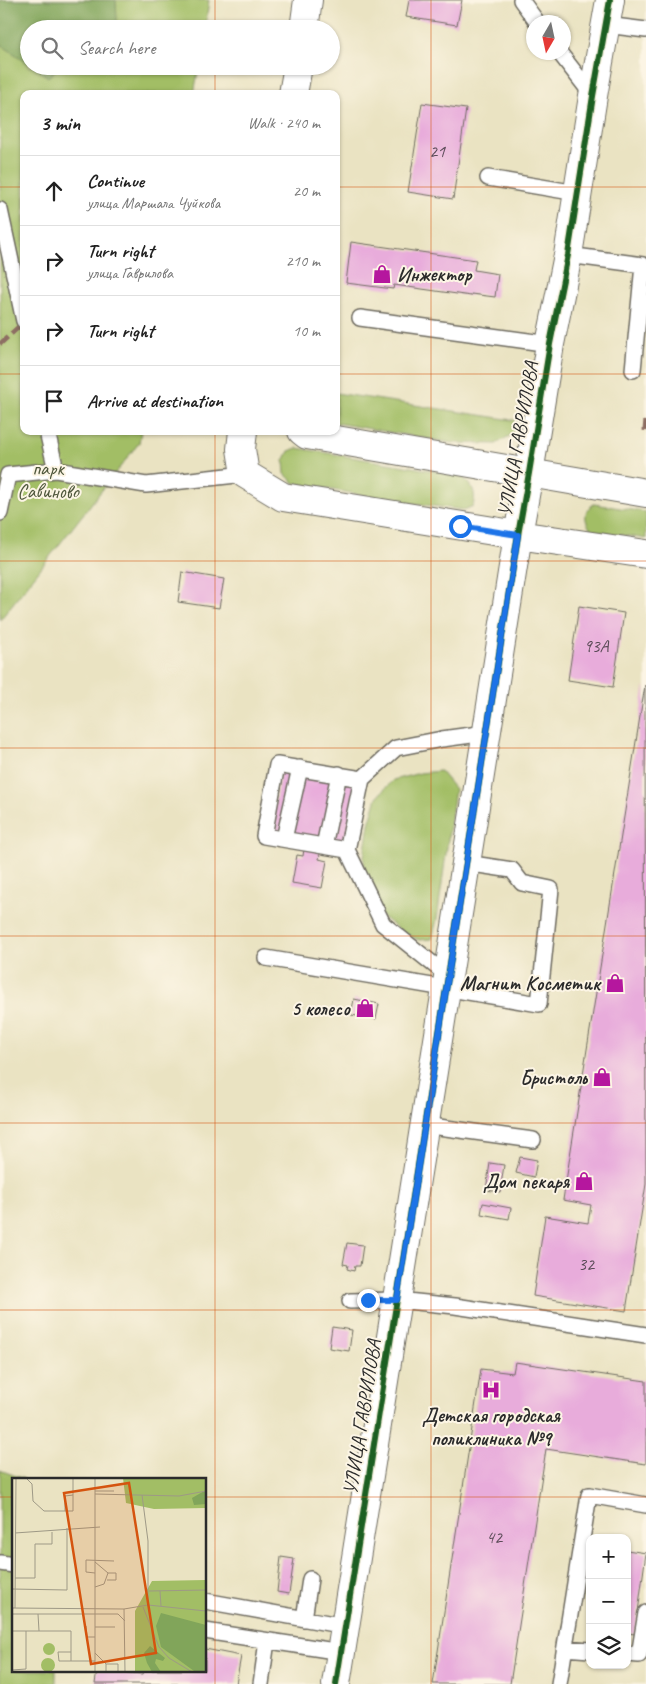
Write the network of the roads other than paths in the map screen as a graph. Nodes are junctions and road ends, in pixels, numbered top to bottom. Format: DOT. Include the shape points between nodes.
graph roads {
  1 [pos="308,0"];
  2 [pos="521,0"];
  3 [pos="608,13"];
  4 [pos="532,15"];
  5 [pos="305,20"];
  6 [pos="646,30"];
  7 [pos="565,60"];
  8 [pos="297,75"];
  9 [pos="295,90"];
  10 [pos="592,96"];
  11 [pos="488,178"];
  12 [pos="577,193"];
  13 [pos="0,210"];
  14 [pos="568,255"];
  15 [pos="20,302"];
  16 [pos="360,318"];
  17 [pos="550,344"];
  18 [pos="633,370"];
  19 [pos="48,435"];
  20 [pos="243,435"];
  21 [pos="307,435"];
  22 [pos="56,470"];
  23 [pos="529,473"];
  24 [pos="245,474"];
  25 [pos="4,475"];
  26 [pos="646,493"];
  27 [pos="0,513"];
  28 [pos="518,535"];
  29 [pos="646,554"];
  30 [pos="486,733"];
  31 [pos="300,768"];
  32 [pos="339,774"];
  33 [pos="362,779"];
  34 [pos="284,839"];
  35 [pos="324,846"];
  36 [pos="348,850"];
  37 [pos="466,863"];
  38 [pos="266,958"];
  39 [pos="447,982"];
  40 [pos="424,1125"];
  41 [pos="533,1140"];
  42 [pos="397,1300"];
  43 [pos="350,1301"];
  44 [pos="646,1334"];
  45 [pos="646,1505"];
  46 [pos="310,1579"];
  47 [pos="206,1600"];
  48 [pos="646,1613"];
  49 [pos="304,1619"];
  50 [pos="206,1631"];
  51 [pos="343,1639"];
  52 [pos="267,1641"];
  53 [pos="565,1648"];
  54 [pos="586,1650"];
  55 [pos="631,1654"];
  56 [pos="261,1684"];
  57 [pos="336,1684"];
  58 [pos="560,1684"];
  1 -- 5 [label="street"];
  2 -- 4 [label="lane"];
  3 -- 6 [label="lane"];
  3 -- 10 [label="street, УЛИЦА ГАВРИЛОВА"];
  7 -- 10 [label="lane"];
  8 -- 9 [label="street"];
  10 -- 12 [label="street, УЛИЦА ГАВРИЛОВА"];
  11 -- 12 [label="lane"];
  12 -- 14 [label="street, УЛИЦА ГАВРИЛОВА"];
  13 -- 15 [label="lane"];
  14 -- 17 [label="street, УЛИЦА ГАВРИЛОВА"];
  14 -- 18 [label="lane" via="643,265"];
  16 -- 17 [label="lane"];
  17 -- 23 [label="street, УЛИЦА ГАВРИЛОВА"];
  19 -- 22 [label="lane"];
  20 -- 24 [label="street"];
  21 -- 23 [label="street"];
  22 -- 24 [label="lane" via="146,486"];
  22 -- 25 [label="lane"];
  23 -- 26 [label="street"];
  23 -- 28 [label="street, УЛИЦА ГАВРИЛОВА"];
  24 -- 28 [label="street" via="283,496"];
  25 -- 27 [label="lane"];
  28 -- 29 [label="street"];
  28 -- 30 [label="street, УЛИЦА ГАВРИЛОВА"];
  30 -- 33 [label="lane" via="396,748"];
  30 -- 37 [label="street, УЛИЦА ГАВРИЛОВА"];
  31 -- 32 [label="lane"];
  31 -- 34 [label="lane"];
  31 -- 34 [label="lane" via="277,765 264,836"];
  32 -- 33 [label="lane"];
  32 -- 35 [label="lane"];
  33 -- 36 [label="lane"];
  34 -- 35 [label="lane"];
  35 -- 36 [label="lane"];
  36 -- 39 [label="lane" via="383,924"];
  37 -- 39 [label="street, УЛИЦА ГАВРИЛОВА"];
  37 -- 39 [label="lane" via="512,870 522,883 551,889 539,1004"];
  38 -- 39 [label="lane"];
  39 -- 40 [label="street, УЛИЦА ГАВРИЛОВА"];
  40 -- 41 [label="lane"];
  40 -- 42 [label="street, УЛИЦА ГАВРИЛОВА"];
  42 -- 43 [label="lane"];
  42 -- 44 [label="lane"];
  42 -- 51 [label="street, УЛИЦА ГАВРИЛОВА"];
  45 -- 53 [label="lane" via="589,1495"];
  46 -- 49 [label="lane"];
  47 -- 49 [label="lane"];
  48 -- 55 [label="lane" via="639,1655"];
  49 -- 51 [label="lane"];
  50 -- 52 [label="lane"];
  51 -- 52 [label="lane"];
  51 -- 57 [label="street, УЛИЦА ГАВРИЛОВА"];
  52 -- 56 [label="lane"];
  53 -- 54 [label="lane"];
  53 -- 58 [label="lane"];
}
